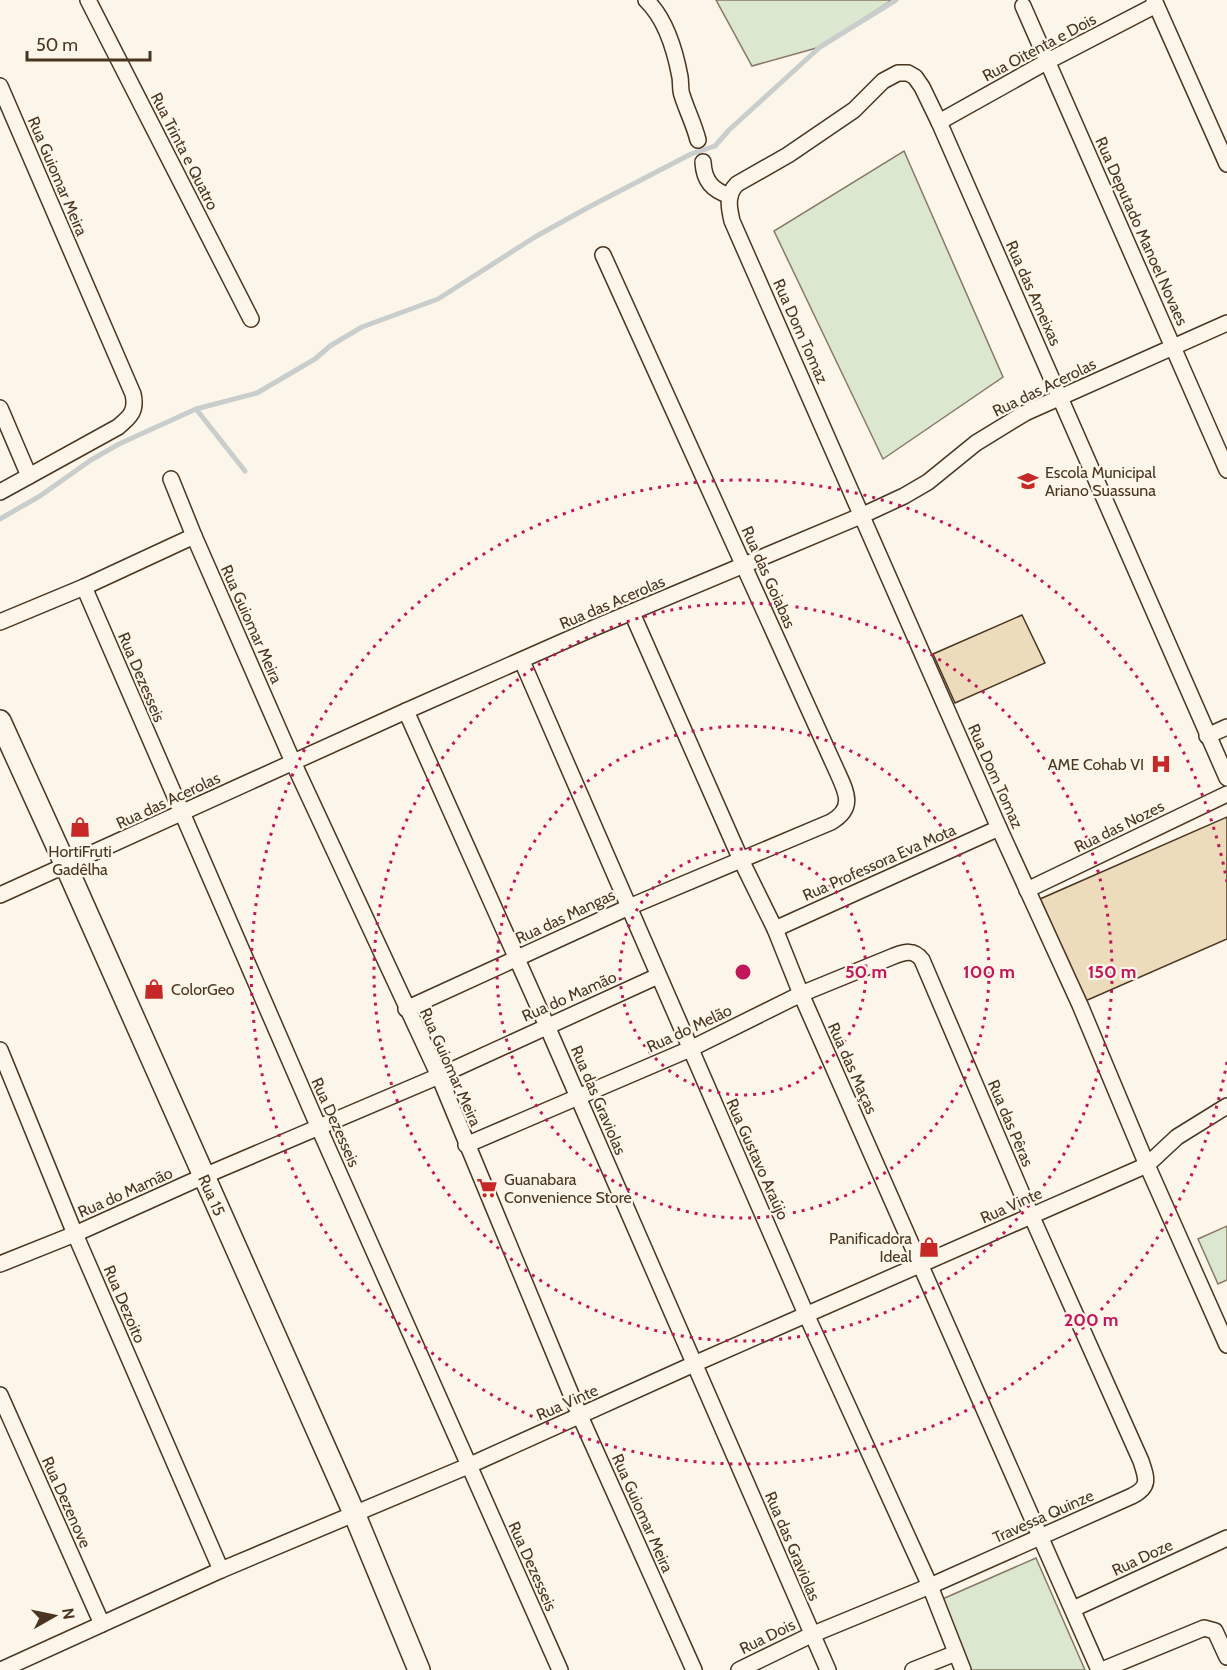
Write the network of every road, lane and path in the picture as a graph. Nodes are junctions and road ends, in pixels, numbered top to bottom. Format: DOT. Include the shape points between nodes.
graph roads {
  1 [pos="88,0"];
  2 [pos="646,0"];
  3 [pos="1155,3"];
  4 [pos="1023,6"];
  5 [pos="1048,61"];
  6 [pos="0,86"];
  7 [pos="939,122"];
  8 [pos="698,140"];
  9 [pos="703,162"];
  10 [pos="1227,164"];
  11 [pos="730,196"];
  12 [pos="603,255"];
  13 [pos="251,319"];
  14 [pos="1227,323"];
  15 [pos="1173,347"];
  16 [pos="1060,398"];
  17 [pos="0,408"];
  18 [pos="1227,470"];
  19 [pos="29,476"];
  20 [pos="171,479"];
  21 [pos="0,492"];
  22 [pos="863,515"];
  23 [pos="194,536"];
  24 [pos="744,565"];
  25 [pos="84,587"];
  26 [pos="632,613"];
  27 [pos="0,622"];
  28 [pos="522,661"];
  29 [pos="406,711"];
  30 [pos="0,722"];
  31 [pos="1227,727"];
  32 [pos="1207,736"];
  33 [pos="293,762"];
  34 [pos="1227,778"];
  35 [pos="1227,794"];
  36 [pos="181,813"];
  37 [pos="999,828"];
  38 [pos="741,860"];
  39 [pos="66,866"];
  40 [pos="1027,890"];
  41 [pos="0,895"];
  42 [pos="629,907"];
  43 [pos="775,929"];
  44 [pos="516,958"];
  45 [pos="923,963"];
  46 [pos="658,976"];
  47 [pos="801,994"];
  48 [pos="406,1009"];
  49 [pos="547,1026"];
  50 [pos="690,1049"];
  51 [pos="0,1050"];
  52 [pos="439,1076"];
  53 [pos="577,1096"];
  54 [pos="1227,1106"];
  55 [pos="319,1128"];
  56 [pos="466,1144"];
  57 [pos="1147,1165"];
  58 [pos="204,1176"];
  59 [pos="1031,1215"];
  60 [pos="75,1234"];
  61 [pos="0,1264"];
  62 [pos="920,1266"];
  63 [pos="806,1314"];
  64 [pos="1227,1345"];
  65 [pos="694,1364"];
  66 [pos="0,1395"];
  67 [pos="580,1416"];
  68 [pos="1141,1461"];
  69 [pos="468,1466"];
  70 [pos="354,1513"];
  71 [pos="1039,1538"];
  72 [pos="1227,1538"];
  73 [pos="221,1570"];
  74 [pos="930,1586"];
  75 [pos="1072,1609"];
  76 [pos="102,1623"];
  77 [pos="812,1635"];
  78 [pos="956,1653"];
  79 [pos="1227,1657"];
  80 [pos="2,1670"];
  81 [pos="419,1670"];
  82 [pos="560,1670"];
  83 [pos="694,1670"];
  84 [pos="739,1670"];
  85 [pos="828,1670"];
  86 [pos="913,1670"];
  87 [pos="963,1670"];
  88 [pos="1100,1670"];
  1 -- 13 [label="street, Rua Trinta e Quatro"];
  2 -- 8 [label="street" via="668,33 681,94"];
  3 -- 5 [label="street, Rua Oitenta e Dois"];
  3 -- 10 [label="street"];
  4 -- 5 [label="street, Rua Deputado Manoel Novaes"];
  5 -- 7 [label="street, Rua Oitenta e Dois"];
  5 -- 15 [label="street, Rua Deputado Manoel Novaes"];
  6 -- 19 [label="street, Rua Guiomar Meira" via="133,394 135,407 128,420"];
  7 -- 11 [label="street, Rua das Ameixas" via="912,74 892,76 854,110 737,184"];
  7 -- 16 [label="street, Rua das Ameixas"];
  9 -- 11 [label="street" via="710,186"];
  11 -- 22 [label="street, Rua Dom Tomaz" via="732,221"];
  12 -- 24 [label="street, Rua das Goiabas"];
  14 -- 15 [label="street, Rua das Acerolas"];
  15 -- 16 [label="street, Rua das Acerolas"];
  15 -- 18 [label="street, Rua Deputado Manoel Novaes"];
  16 -- 22 [label="street, Rua das Acerolas" via="1024,413 976,443 928,482"];
  16 -- 32 [label="street, Rua das Ameixas"];
  17 -- 19 [label="street"];
  19 -- 21 [label="street, Rua Guiomar Meira"];
  20 -- 23 [label="street, Rua Guiomar Meira"];
  22 -- 24 [label="street, Rua das Acerolas"];
  22 -- 37 [label="street, Rua Dom Tomaz"];
  23 -- 25 [label="street"];
  23 -- 33 [label="street, Rua Guiomar Meira"];
  24 -- 26 [label="street, Rua das Acerolas"];
  24 -- 38 [label="street, Rua das Goiabas" via="847,800 844,813 831,822"];
  25 -- 27 [label="street"];
  25 -- 36 [label="street, Rua Dezesseis"];
  26 -- 28 [label="street, Rua das Acerolas"];
  26 -- 38 [label="street, Rua das Maças"];
  28 -- 29 [label="street, Rua das Acerolas"];
  28 -- 42 [label="street, Rua Gustavo Araújo"];
  29 -- 33 [label="street, Rua das Acerolas"];
  29 -- 44 [label="street, Rua das Graviolas"];
  30 -- 39 [label="main road, Rua 15"];
  31 -- 32 [label="street"];
  32 -- 34 [label="street, Rua das Ameixas"];
  33 -- 36 [label="street, Rua das Acerolas"];
  33 -- 48 [label="street, Rua Guiomar Meira"];
  35 -- 40 [label="street, Rua das Nozes"];
  36 -- 39 [label="street, Rua das Acerolas"];
  36 -- 55 [label="street, Rua Dezesseis"];
  37 -- 40 [label="street, Rua Dom Tomaz"];
  37 -- 43 [label="street, Rua Professora Eva Mota"];
  38 -- 42 [label="street, Rua das Mangas"];
  38 -- 43 [label="street, Rua das Maças"];
  39 -- 41 [label="street, Rua das Acerolas"];
  39 -- 58 [label="main road, Rua 15"];
  40 -- 57 [label="street, Rua Dom Tomaz"];
  42 -- 44 [label="street, Rua das Mangas"];
  42 -- 46 [label="street, Rua Gustavo Araújo"];
  43 -- 47 [label="street, Rua das Maças"];
  44 -- 48 [label="street, Rua das Mangas"];
  44 -- 49 [label="street, Rua das Graviolas"];
  45 -- 47 [label="street, Rua do Melão" via="916,953 906,952"];
  45 -- 59 [label="street, Rua das Pêras"];
  46 -- 49 [label="street, Rua do Mamão"];
  46 -- 50 [label="street, Rua Gustavo Araújo"];
  47 -- 50 [label="street, Rua do Melão"];
  47 -- 62 [label="street, Rua das Maças"];
  48 -- 52 [label="street, Rua Guiomar Meira"];
  49 -- 52 [label="street, Rua do Mamão"];
  49 -- 53 [label="street, Rua das Graviolas"];
  50 -- 53 [label="street, Rua do Melão"];
  50 -- 63 [label="street, Rua Gustavo Araújo"];
  51 -- 60 [label="street, Rua Dezoito"];
  52 -- 55 [label="street, Rua do Mamão"];
  52 -- 56 [label="street, Rua Guiomar Meira"];
  53 -- 56 [label="street, Rua do Melão"];
  53 -- 65 [label="street, Rua das Graviolas"];
  54 -- 57 [label="street, Rua Vinte" via="1177,1137"];
  55 -- 58 [label="street, Rua do Mamão"];
  55 -- 69 [label="street, Rua Dezesseis"];
  56 -- 67 [label="street, Rua Guiomar Meira"];
  57 -- 59 [label="street, Rua Vinte"];
  57 -- 64 [label="street, Rua Dom Tomaz"];
  58 -- 60 [label="street, Rua do Mamão"];
  58 -- 70 [label="main road, Rua 15"];
  59 -- 62 [label="street, Rua Vinte"];
  59 -- 68 [label="street, Rua das Pêras"];
  60 -- 61 [label="street, Rua do Mamão"];
  60 -- 73 [label="street, Rua Dezoito"];
  62 -- 63 [label="street, Rua Vinte"];
  62 -- 71 [label="street, Rua das Maças"];
  63 -- 65 [label="street, Rua Vinte"];
  63 -- 74 [label="street, Rua Gustavo Araújo"];
  65 -- 67 [label="street, Rua Vinte"];
  65 -- 77 [label="street, Rua das Graviolas"];
  66 -- 76 [label="street, Rua Dezenove"];
  67 -- 69 [label="street, Rua Vinte"];
  67 -- 83 [label="street, Rua Guiomar Meira"];
  68 -- 71 [label="street, Travessa Quinze" via="1146,1484 1141,1492"];
  69 -- 70 [label="street, Rua Vinte"];
  69 -- 82 [label="street, Rua Dezesseis"];
  70 -- 73 [label="street, Rua Vinte"];
  70 -- 81 [label="main road, Rua 15"];
  71 -- 74 [label="street, Travessa Quinze"];
  71 -- 75 [label="street, Rua das Maças"];
  72 -- 75 [label="street, Rua Doze"];
  73 -- 76 [label="street, Rua Vinte"];
  74 -- 77 [label="street, Travessa Quinze"];
  74 -- 78 [label="street, Rua Gustavo Araújo"];
  75 -- 88 [label="street"];
  76 -- 80 [label="street, Rua Vinte"];
  77 -- 84 [label="street, Rua Dois"];
  77 -- 85 [label="street, Rua das Graviolas"];
  78 -- 86 [label="street"];
  78 -- 87 [label="street, Rua Gustavo Araújo"];
  79 -- 88 [label="street" via="1213,1629 1204,1628"];
}
